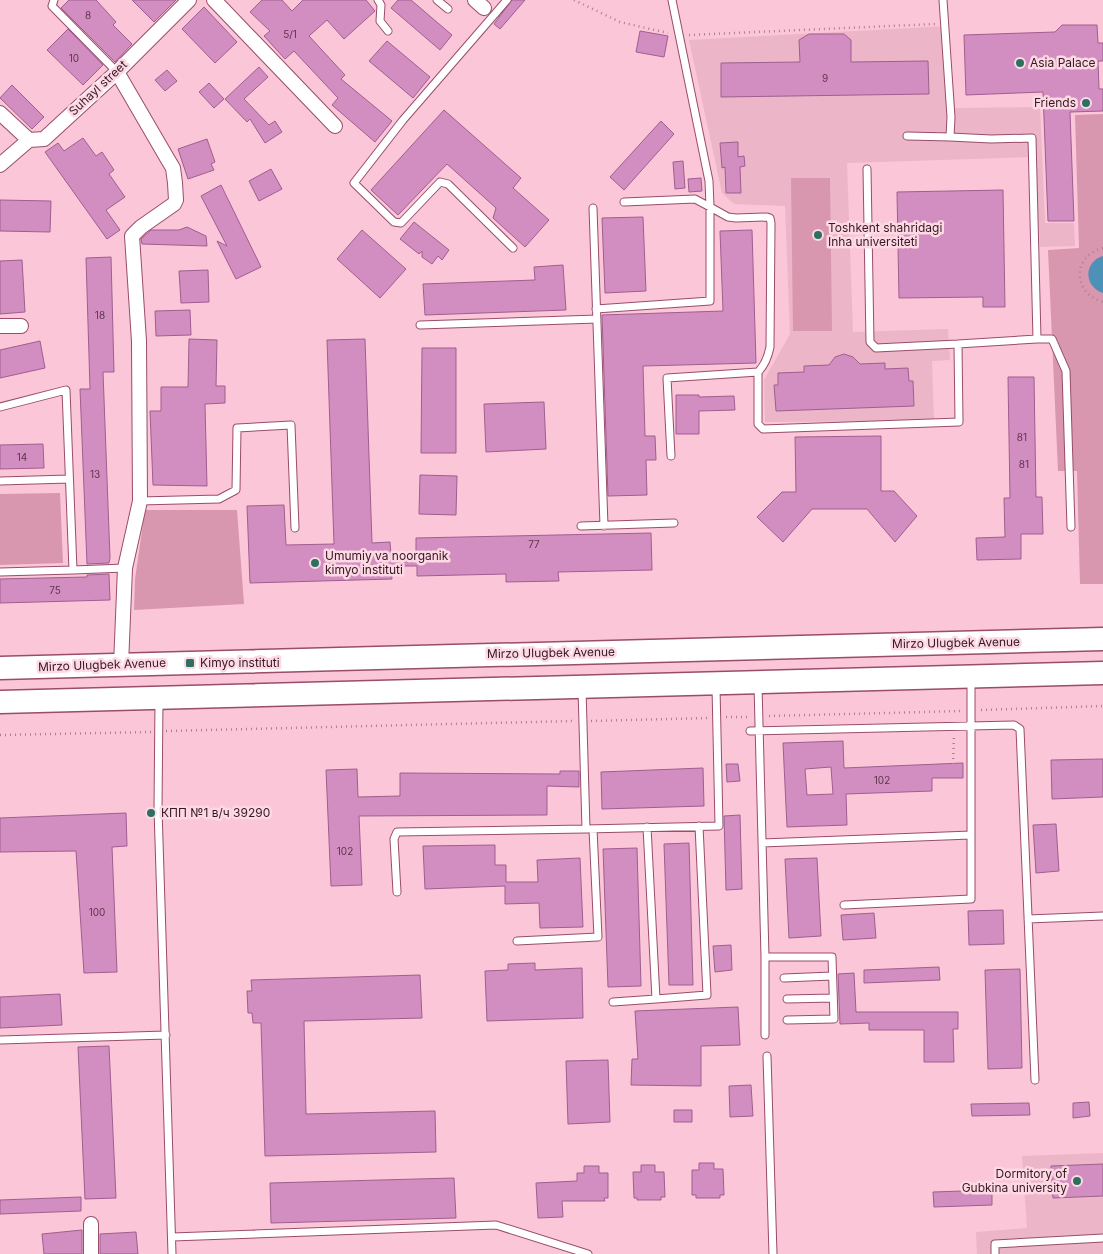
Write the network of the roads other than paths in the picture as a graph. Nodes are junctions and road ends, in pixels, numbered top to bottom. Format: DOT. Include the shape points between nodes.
graph roads {
  1 [pos="54,0"];
  2 [pos="189,0"];
  3 [pos="214,0"];
  4 [pos="378,0"];
  5 [pos="437,0"];
  6 [pos="507,0"];
  7 [pos="672,0"];
  8 [pos="943,0"];
  9 [pos="448,10"];
  10 [pos="388,31"];
  11 [pos="116,72"];
  12 [pos="0,113"];
  13 [pos="335,126"];
  14 [pos="907,136"];
  15 [pos="950,137"];
  16 [pos="28,140"];
  17 [pos="0,165"];
  18 [pos="867,169"];
  19 [pos="624,202"];
  20 [pos="710,207"];
  21 [pos="592,208"];
  22 [pos="513,248"];
  23 [pos="596,309"];
  24 [pos="597,319"];
  25 [pos="420,325"];
  26 [pos="0,326"];
  27 [pos="21,326"];
  28 [pos="1037,339"];
  29 [pos="958,344"];
  30 [pos="758,372"];
  31 [pos="0,407"];
  32 [pos="671,456"];
  33 [pos="69,479"];
  34 [pos="0,481"];
  35 [pos="140,500"];
  36 [pos="674,523"];
  37 [pos="581,526"];
  38 [pos="604,526"];
  39 [pos="1071,527"];
  40 [pos="295,528"];
  41 [pos="126,568"];
  42 [pos="73,570"];
  43 [pos="0,572"];
  44 [pos="1103,639"];
  45 [pos="158,664"];
  46 [pos="121,665"];
  47 [pos="0,668"];
  48 [pos="1103,673"];
  49 [pos="971,677"];
  50 [pos="758,682"];
  51 [pos="716,683"];
  52 [pos="581,687"];
  53 [pos="159,697"];
  54 [pos="0,702"];
  55 [pos="971,726"];
  56 [pos="750,731"];
  57 [pos="699,826"];
  58 [pos="647,828"];
  59 [pos="589,829"];
  60 [pos="971,835"];
  61 [pos="762,843"];
  62 [pos="397,892"];
  63 [pos="844,905"];
  64 [pos="1103,916"];
  65 [pos="1028,920"];
  66 [pos="517,941"];
  67 [pos="765,957"];
  68 [pos="832,976"];
  69 [pos="784,978"];
  70 [pos="833,998"];
  71 [pos="656,999"];
  72 [pos="787,999"];
  73 [pos="613,1002"];
  74 [pos="787,1020"];
  75 [pos="766,1035"];
  76 [pos="166,1036"];
  77 [pos="0,1040"];
  78 [pos="767,1056"];
  79 [pos="1035,1080"];
  80 [pos="91,1224"];
  81 [pos="172,1237"];
  82 [pos="1103,1238"];
  83 [pos="91,1254"];
  84 [pos="172,1254"];
  85 [pos="588,1254"];
  86 [pos="774,1254"];
  87 [pos="995,1254"];
  1 -- 11 [label="lane" via="52,6"];
  2 -- 11 [label="street, Suhayl street"];
  3 -- 13 [label="street"];
  4 -- 10 [label="lane" via="381,5 380,21"];
  5 -- 9 [label="lane"];
  6 -- 22 [label="lane" via="403,120 354,183 394,222 401,223 440,182 448,184"];
  7 -- 20 [label="lane" via="709,181"];
  8 -- 15 [label="lane"];
  11 -- 16 [label="street, Suhayl street" via="44,139"];
  11 -- 35 [label="street" via="172,168 176,200 132,236 138,341"];
  12 -- 16 [label="street"];
  14 -- 15 [label="lane"];
  15 -- 28 [label="lane" via="1032,138"];
  16 -- 17 [label="street, Suhayl street"];
  18 -- 29 [label="lane" via="870,342 876,348"];
  19 -- 20 [label="lane" via="695,199"];
  20 -- 23 [label="lane" via="710,302"];
  20 -- 30 [label="lane" via="728,217 770,218 770,347 764,366"];
  21 -- 23 [label="lane"];
  23 -- 24 [label="lane"];
  24 -- 25 [label="lane"];
  24 -- 38 [label="lane"];
  26 -- 27 [label="street"];
  28 -- 29 [label="lane"];
  28 -- 39 [label="lane" via="1052,339 1066,372"];
  29 -- 30 [label="lane" via="959,422 763,429 758,424"];
  30 -- 32 [label="lane" via="667,378"];
  31 -- 33 [label="lane" via="66,390"];
  33 -- 34 [label="lane"];
  33 -- 42 [label="lane"];
  35 -- 40 [label="lane" via="219,499 236,490 237,428 292,425"];
  35 -- 41 [label="street"];
  36 -- 38 [label="lane"];
  37 -- 38 [label="lane"];
  41 -- 42 [label="lane"];
  41 -- 46 [label="street"];
  42 -- 43 [label="lane"];
  44 -- 45 [label="main road, Mirzo Ulugbek Avenue"];
  45 -- 46 [label="main road, Mirzo Ulugbek Avenue"];
  45 -- 53 [label="main road"];
  46 -- 47 [label="main road, Mirzo Ulugbek Avenue"];
  48 -- 49 [label="main road"];
  49 -- 50 [label="main road"];
  49 -- 55 [label="lane"];
  50 -- 51 [label="main road"];
  50 -- 61 [label="lane"];
  51 -- 52 [label="main road"];
  51 -- 57 [label="lane" via="719,826"];
  52 -- 53 [label="main road"];
  52 -- 59 [label="lane"];
  53 -- 54 [label="main road"];
  53 -- 76 [label="lane" via="158,809"];
  55 -- 56 [label="lane"];
  55 -- 60 [label="lane"];
  55 -- 65 [label="lane" via="1014,725 1020,729"];
  57 -- 58 [label="lane"];
  57 -- 71 [label="lane" via="707,995"];
  58 -- 59 [label="lane"];
  58 -- 71 [label="lane"];
  59 -- 62 [label="lane" via="397,832 394,839"];
  59 -- 66 [label="lane" via="598,937"];
  60 -- 61 [label="lane"];
  60 -- 63 [label="lane" via="971,899"];
  61 -- 67 [label="lane"];
  64 -- 65 [label="lane"];
  65 -- 79 [label="lane"];
  67 -- 68 [label="lane" via="832,957"];
  67 -- 75 [label="lane"];
  68 -- 69 [label="lane"];
  68 -- 70 [label="lane"];
  70 -- 72 [label="lane"];
  70 -- 74 [label="lane" via="834,1018"];
  71 -- 73 [label="lane"];
  76 -- 77 [label="lane"];
  76 -- 81 [label="lane"];
  78 -- 86 [label="lane"];
  80 -- 83 [label="street"];
  81 -- 84 [label="lane"];
  81 -- 85 [label="lane" via="496,1225"];
  82 -- 87 [label="lane" via="995,1244"];
}
